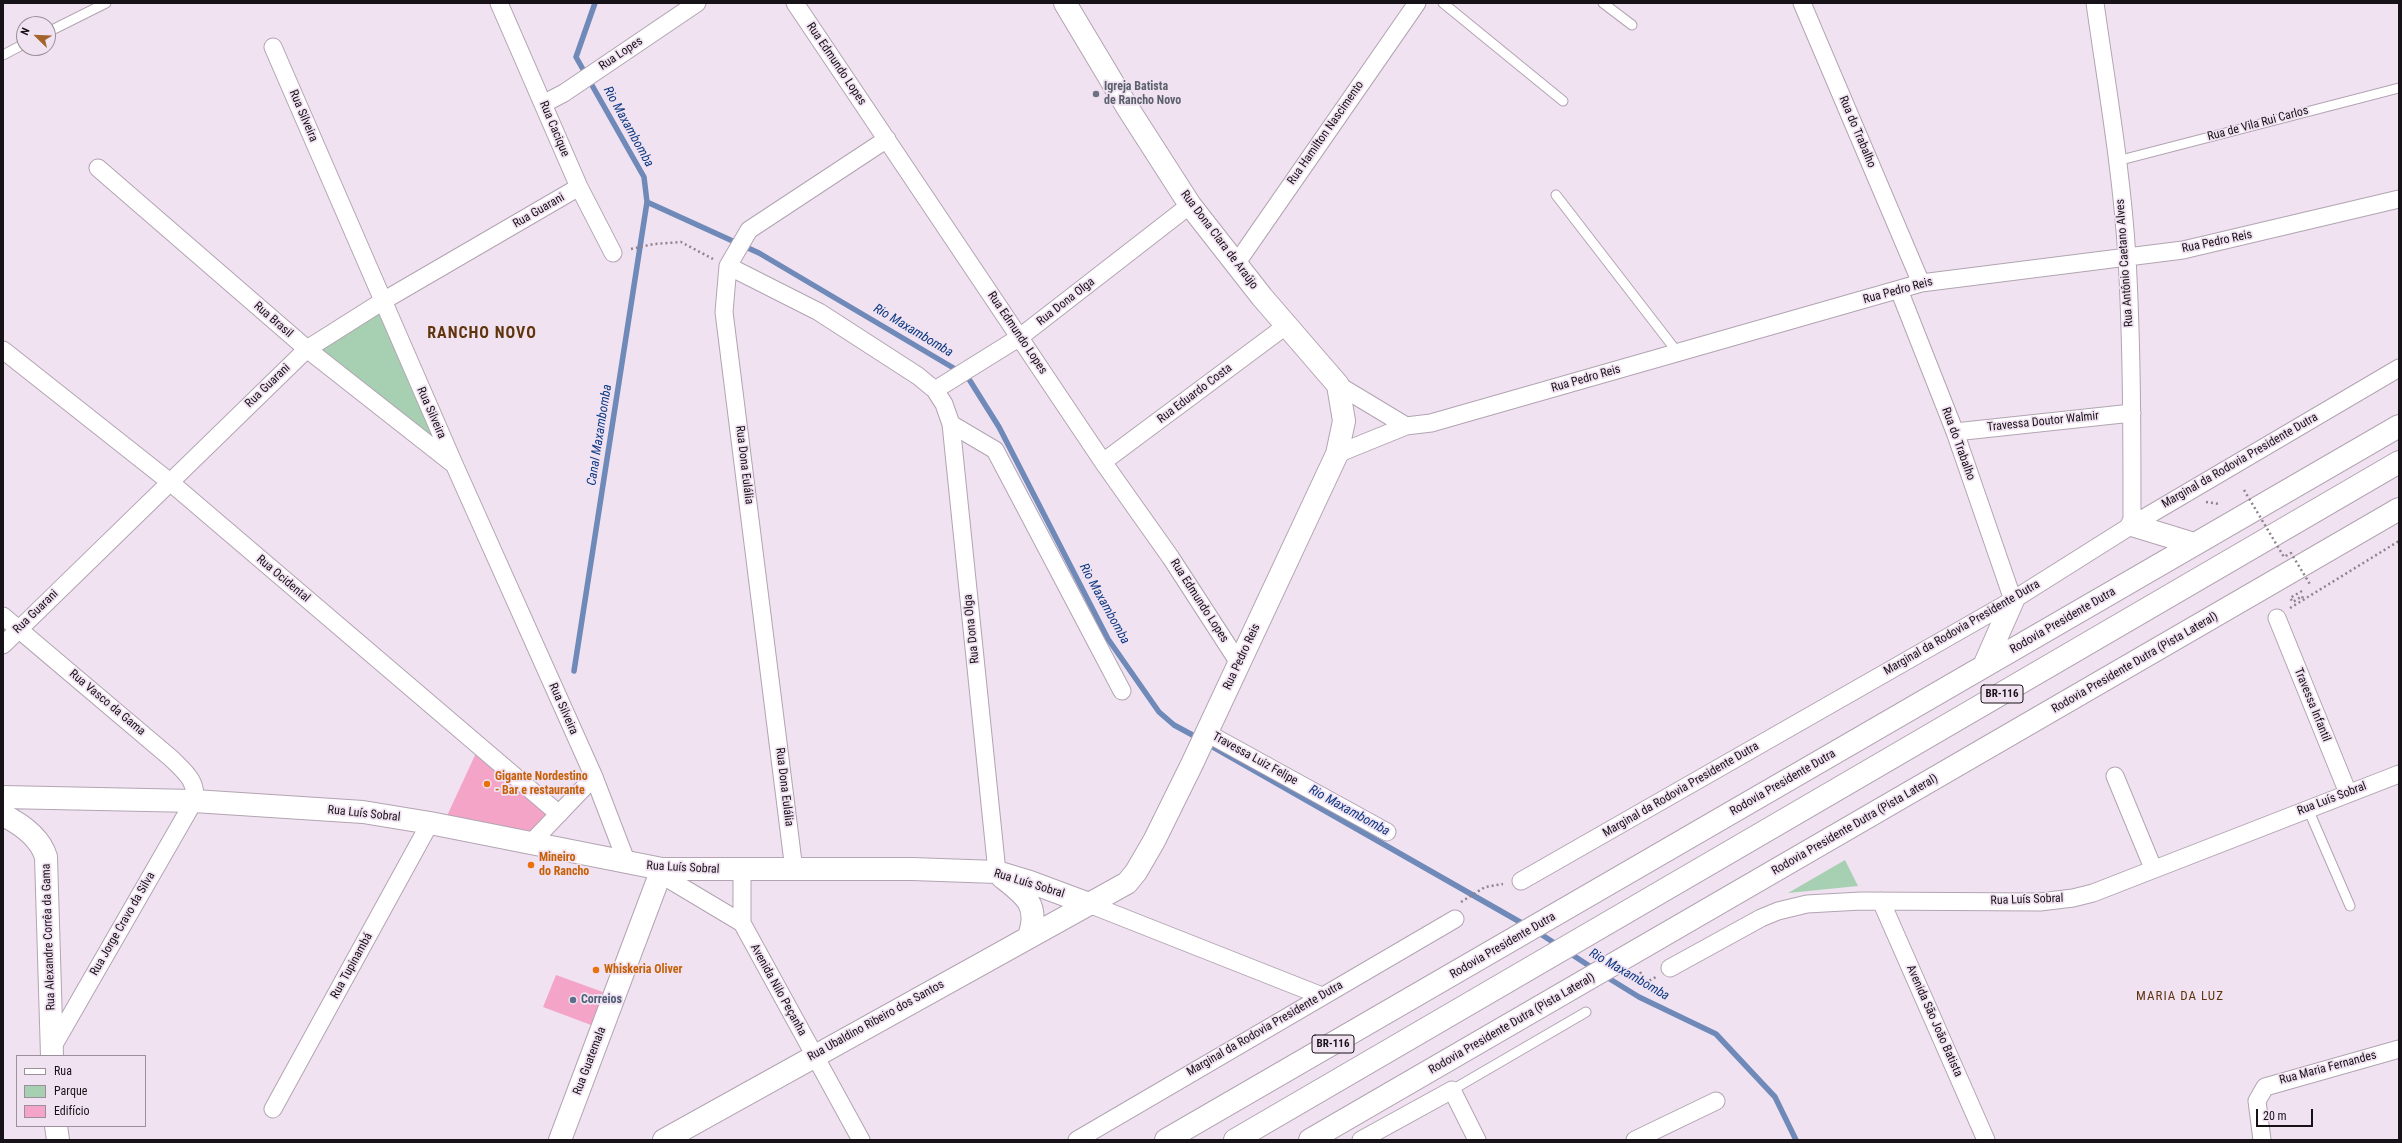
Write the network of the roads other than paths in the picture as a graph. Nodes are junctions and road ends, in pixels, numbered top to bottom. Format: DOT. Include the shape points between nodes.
graph roads {
  1 [pos="106,3"];
  2 [pos="499,3"];
  3 [pos="697,3"];
  4 [pos="795,3"];
  5 [pos="1417,3"];
  6 [pos="1443,3"];
  7 [pos="1603,3"];
  8 [pos="1802,3"];
  9 [pos="2095,3"];
  10 [pos="1067,4"];
  11 [pos="1632,25"];
  12 [pos="56,28"];
  13 [pos="273,47"];
  14 [pos="16,48"];
  15 [pos="3,55"];
  16 [pos="2399,88"];
  17 [pos="1563,101"];
  18 [pos="543,104"];
  19 [pos="887,139"];
  20 [pos="2117,161"];
  21 [pos="98,168"];
  22 [pos="579,187"];
  23 [pos="1556,195"];
  24 [pos="2399,199"];
  25 [pos="1190,204"];
  26 [pos="621,251"];
  27 [pos="2127,258"];
  28 [pos="730,263"];
  29 [pos="1236,264"];
  30 [pos="1921,283"];
  31 [pos="1899,290"];
  32 [pos="383,301"];
  33 [pos="1287,325"];
  34 [pos="1020,337"];
  35 [pos="307,349"];
  36 [pos="3,350"];
  37 [pos="1678,353"];
  38 [pos="2399,368"];
  39 [pos="1338,385"];
  40 [pos="935,390"];
  41 [pos="2132,413"];
  42 [pos="951,424"];
  43 [pos="1406,426"];
  44 [pos="2399,426"];
  45 [pos="1955,432"];
  46 [pos="1337,454"];
  47 [pos="1104,462"];
  48 [pos="2399,462"];
  49 [pos="454,464"];
  50 [pos="170,482"];
  51 [pos="2399,509"];
  52 [pos="2132,525"];
  53 [pos="2194,544"];
  54 [pos="2012,600"];
  55 [pos="3,616"];
  56 [pos="2277,618"];
  57 [pos="19,629"];
  58 [pos="3,645"];
  59 [pos="1239,663"];
  60 [pos="1984,666"];
  61 [pos="1122,691"];
  62 [pos="1206,734"];
  63 [pos="2399,774"];
  64 [pos="2115,776"];
  65 [pos="594,777"];
  66 [pos="2348,793"];
  67 [pos="3,797"];
  68 [pos="194,801"];
  69 [pos="2308,809"];
  70 [pos="559,814"];
  71 [pos="3,815"];
  72 [pos="430,823"];
  73 [pos="1387,832"];
  74 [pos="530,844"];
  75 [pos="627,863"];
  76 [pos="2153,868"];
  77 [pos="742,870"];
  78 [pos="794,870"];
  79 [pos="661,872"];
  80 [pos="997,872"];
  81 [pos="1521,881"];
  82 [pos="1881,901"];
  83 [pos="1089,904"];
  84 [pos="2350,906"];
  85 [pos="1455,919"];
  86 [pos="742,924"];
  87 [pos="1029,936"];
  88 [pos="1670,968"];
  89 [pos="1322,996"];
  90 [pos="1586,1012"];
  91 [pos="2399,1050"];
  92 [pos="52,1052"];
  93 [pos="814,1055"];
  94 [pos="1452,1090"];
  95 [pos="1716,1101"];
  96 [pos="273,1109"];
  97 [pos="56,1127"];
  98 [pos="58,1140"];
  99 [pos="560,1140"];
  100 [pos="664,1140"];
  101 [pos="861,1140"];
  102 [pos="1077,1140"];
  103 [pos="1166,1140"];
  104 [pos="1234,1140"];
  105 [pos="1310,1140"];
  106 [pos="1361,1140"];
  107 [pos="1477,1140"];
  108 [pos="1635,1140"];
  109 [pos="1986,1140"];
  110 [pos="2262,1140"];
  1 -- 12 [label="lane"];
  2 -- 18 [label="street, Rua Cacique"];
  3 -- 18 [label="street, Rua Lopes" via="564,93"];
  4 -- 19 [label="street, Rua Edmundo Lopes"];
  5 -- 29 [label="street, Rua Hamilton Nascimento"];
  6 -- 17 [label="lane"];
  7 -- 11 [label="lane"];
  8 -- 30 [label="street, Rua do Trabalho"];
  9 -- 20 [label="street, Rua Antônio Caetano Alves"];
  10 -- 25 [label="main road, Rua Dona Clara de Araújo" via="1129,110"];
  13 -- 32 [label="street, Rua Silveira"];
  14 -- 15 [label="lane"];
  16 -- 20 [label="lane, Rua de Vila Rui Carlos"];
  18 -- 22 [label="street, Rua Cacique"];
  19 -- 28 [label="street, Rua Dona Eulália" via="749,230"];
  19 -- 34 [label="street, Rua Edmundo Lopes"];
  20 -- 27 [label="street, Rua Antônio Caetano Alves"];
  21 -- 35 [label="street, Rua Brasil"];
  22 -- 26 [label="street, Rua Cacique"];
  22 -- 32 [label="street, Rua Guarani"];
  23 -- 37 [label="lane"];
  24 -- 27 [label="street, Rua Pedro Reis" via="2184,250"];
  25 -- 29 [label="main road, Rua Dona Clara de Araújo"];
  25 -- 34 [label="street, Rua Dona Olga"];
  27 -- 30 [label="street, Rua Pedro Reis"];
  27 -- 41 [label="street, Rua Antônio Caetano Alves"];
  28 -- 40 [label="street, Rua Dona Olga" via="819,312 886,354"];
  28 -- 78 [label="street, Rua Dona Eulália" via="724,312"];
  29 -- 33 [label="main road, Rua Dona Clara de Araújo"];
  30 -- 31 [label="street, Rua Pedro Reis"];
  31 -- 37 [label="street, Rua Pedro Reis"];
  31 -- 45 [label="street, Rua do Trabalho"];
  32 -- 35 [label="street, Rua Guarani"];
  32 -- 49 [label="street, Rua Silveira"];
  33 -- 39 [label="main road, Rua Dona Clara de Araújo"];
  33 -- 47 [label="street, Rua Eduardo Costa"];
  34 -- 40 [label="street, Rua Dona Olga"];
  34 -- 47 [label="street, Rua Edmundo Lopes"];
  35 -- 49 [label="street, Rua Brasil"];
  35 -- 50 [label="street, Rua Guarani"];
  36 -- 50 [label="street, Rua Ocidental"];
  37 -- 43 [label="street, Rua Pedro Reis" via="1431,423"];
  38 -- 52 [label="street, Marginal da Rodovia Presidente Dutra"];
  39 -- 43 [label="street"];
  39 -- 46 [label="main road" via="1344,421"];
  40 -- 42 [label="street, Rua Dona Olga" via="944,404"];
  41 -- 45 [label="street, Travessa Doutor Walmir"];
  41 -- 52 [label="street, Rua Antônio Caetano Alves"];
  42 -- 61 [label="street" via="996,450"];
  42 -- 80 [label="street, Rua Dona Olga"];
  43 -- 46 [label="street, Rua Pedro Reis"];
  44 -- 53 [label="main road, Rodovia Presidente Dutra / BR-116"];
  45 -- 54 [label="street, Rua do Trabalho"];
  46 -- 59 [label="main road, Rua Pedro Reis"];
  47 -- 59 [label="street, Rua Edmundo Lopes" via="1171,558"];
  48 -- 104 [label="main road, BR-116"];
  49 -- 65 [label="street, Rua Silveira"];
  50 -- 57 [label="street, Rua Guarani"];
  50 -- 70 [label="street, Rua Ocidental"];
  51 -- 105 [label="main road, Rodovia Presidente Dutra (Pista Lateral)" via="1630,966 1568,992"];
  52 -- 53 [label="main road"];
  52 -- 54 [label="street, Marginal da Rodovia Presidente Dutra"];
  53 -- 60 [label="main road, Rodovia Presidente Dutra / BR-116"];
  54 -- 60 [label="main road"];
  54 -- 81 [label="street, Marginal da Rodovia Presidente Dutra"];
  55 -- 57 [label="street, Rua Vasco da Gama"];
  56 -- 66 [label="street, Travessa Infantil"];
  57 -- 58 [label="street, Rua Guarani"];
  57 -- 68 [label="street, Rua Vasco da Gama" via="172,759 194,784"];
  59 -- 62 [label="main road, Rua Pedro Reis"];
  60 -- 103 [label="main road, Rodovia Presidente Dutra / BR-116"];
  62 -- 73 [label="street, Travessa Luiz Felipe"];
  62 -- 83 [label="main road, Rua Pedro Reis" via="1136,872 1127,883"];
  63 -- 66 [label="street, Rua Luís Sobral"];
  64 -- 76 [label="street"];
  65 -- 70 [label="street"];
  65 -- 75 [label="street, Rua Silveira"];
  66 -- 69 [label="street, Rua Luís Sobral"];
  67 -- 68 [label="main road, Rua Luís Sobral"];
  68 -- 72 [label="main road, Rua Luís Sobral" via="362,812"];
  68 -- 92 [label="street, Rua Jorge Cravo da Silva"];
  69 -- 76 [label="street, Rua Luís Sobral"];
  69 -- 84 [label="lane"];
  70 -- 74 [label="street"];
  71 -- 92 [label="main road, Rua Alexandre Corrêa da Gama" via="32,834 46,857"];
  72 -- 74 [label="main road, Rua Luís Sobral"];
  72 -- 96 [label="street, Rua Tupinambá"];
  74 -- 75 [label="main road, Rua Luís Sobral"];
  75 -- 79 [label="main road, Rua Luís Sobral"];
  76 -- 82 [label="street, Rua Luís Sobral" via="2093,893 2060,900"];
  77 -- 78 [label="main road, Rua Luís Sobral"];
  77 -- 79 [label="main road, Rua Luís Sobral"];
  77 -- 86 [label="street, Avenida Nilo Peçanha"];
  78 -- 80 [label="main road, Rua Luís Sobral" via="912,869"];
  79 -- 86 [label="street, Avenida Nilo Peçanha"];
  79 -- 99 [label="main road, Rua Guatemala"];
  80 -- 83 [label="main road, Rua Luís Sobral"];
  80 -- 87 [label="main road" via="1031,904 1034,915"];
  82 -- 88 [label="street, Rua Luís Sobral" via="1825,902 1778,911 1747,925"];
  82 -- 109 [label="street, Avenida São João Batista"];
  83 -- 87 [label="main road, Rua Ubaldino Ribeiro dos Santos"];
  83 -- 89 [label="street, Rua Luís Sobral"];
  85 -- 89 [label="street, Marginal da Rodovia Presidente Dutra"];
  86 -- 93 [label="street, Avenida Nilo Peçanha"];
  87 -- 93 [label="main road, Rua Ubaldino Ribeiro dos Santos"];
  89 -- 102 [label="street, Marginal da Rodovia Presidente Dutra"];
  90 -- 94 [label="lane"];
  91 -- 110 [label="street, Rua Maria Fernandes" via="2265,1087 2258,1096 2256,1109"];
  93 -- 100 [label="main road, Rua Ubaldino Ribeiro dos Santos"];
  93 -- 101 [label="street, Avenida Nilo Peçanha"];
  94 -- 106 [label="street"];
  94 -- 107 [label="street"];
  95 -- 108 [label="street"];
  97 -- 98 [label="main road"];
}
